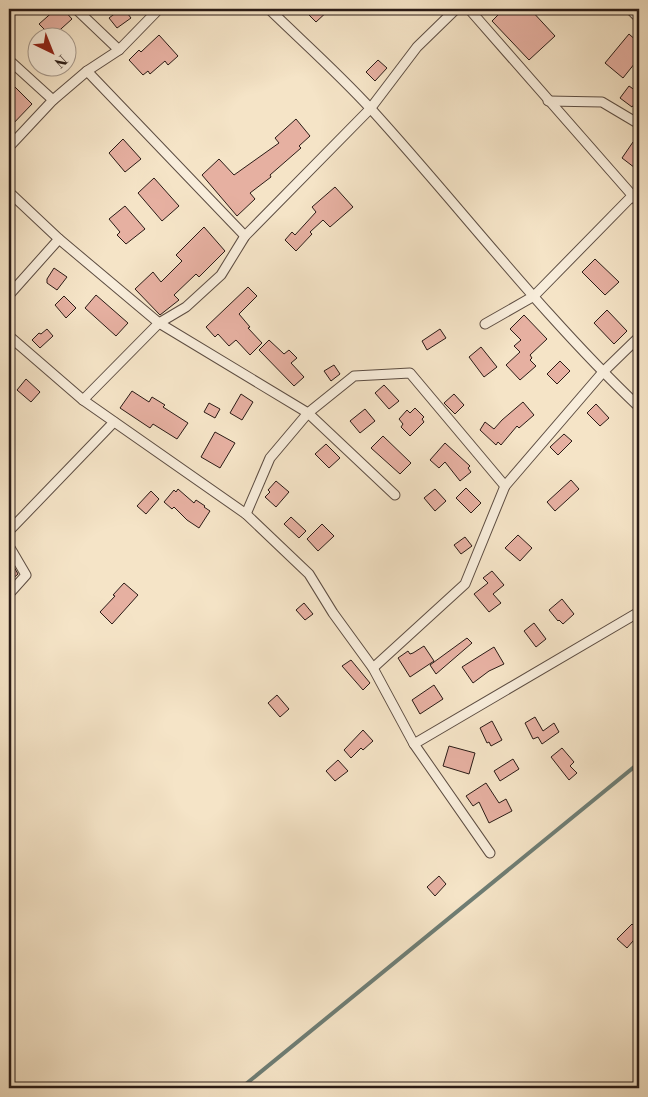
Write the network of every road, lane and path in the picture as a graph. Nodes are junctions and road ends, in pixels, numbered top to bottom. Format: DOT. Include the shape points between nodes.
graph roads {
  1 [pos="76,9"];
  2 [pos="159,9"];
  3 [pos="269,9"];
  4 [pos="456,9"];
  5 [pos="468,9"];
  6 [pos="630,9"];
  7 [pos="639,18"];
  8 [pos="119,50"];
  9 [pos="9,60"];
  10 [pos="87,71"];
  11 [pos="53,100"];
  12 [pos="548,101"];
  13 [pos="370,108"];
  14 [pos="639,124"];
  15 [pos="9,147"];
  16 [pos="9,192"];
  17 [pos="636,199"];
  18 [pos="245,236"];
  19 [pos="59,239"];
  20 [pos="9,295"];
  21 [pos="534,296"];
  22 [pos="159,323"];
  23 [pos="485,324"];
  24 [pos="9,336"];
  25 [pos="639,337"];
  26 [pos="603,372"];
  27 [pos="83,400"];
  28 [pos="639,406"];
  29 [pos="308,412"];
  30 [pos="114,422"];
  31 [pos="505,486"];
  32 [pos="395,495"];
  33 [pos="246,514"];
  34 [pos="9,532"];
  35 [pos="9,546"];
  36 [pos="9,594"];
  37 [pos="639,612"];
  38 [pos="373,668"];
  39 [pos="414,744"];
  40 [pos="490,853"];
  1 -- 8 [label="street"];
  2 -- 8 [label="street"];
  3 -- 13 [label="street"];
  4 -- 13 [label="street" via="417,47"];
  5 -- 12 [label="street"];
  6 -- 7 [label="street"];
  8 -- 10 [label="street"];
  9 -- 11 [label="street"];
  10 -- 11 [label="street"];
  10 -- 18 [label="street"];
  11 -- 15 [label="street"];
  12 -- 14 [label="street" via="602,102"];
  12 -- 17 [label="street"];
  13 -- 18 [label="street"];
  13 -- 21 [label="street"];
  16 -- 19 [label="street"];
  17 -- 21 [label="street"];
  18 -- 22 [label="street" via="221,275 186,307"];
  19 -- 20 [label="street"];
  19 -- 22 [label="street"];
  21 -- 23 [label="street"];
  21 -- 26 [label="street"];
  22 -- 27 [label="street"];
  22 -- 29 [label="street"];
  24 -- 27 [label="street"];
  25 -- 26 [label="street"];
  26 -- 28 [label="street"];
  26 -- 31 [label="street"];
  27 -- 30 [label="street"];
  29 -- 31 [label="street" via="354,376 410,373"];
  29 -- 32 [label="street"];
  29 -- 33 [label="street" via="270,458"];
  30 -- 33 [label="street"];
  30 -- 34 [label="street"];
  31 -- 38 [label="street" via="465,584"];
  33 -- 38 [label="street" via="309,574"];
  35 -- 36 [label="street" via="26,575"];
  37 -- 39 [label="street"];
  38 -- 39 [label="street"];
  39 -- 40 [label="street"];
}
